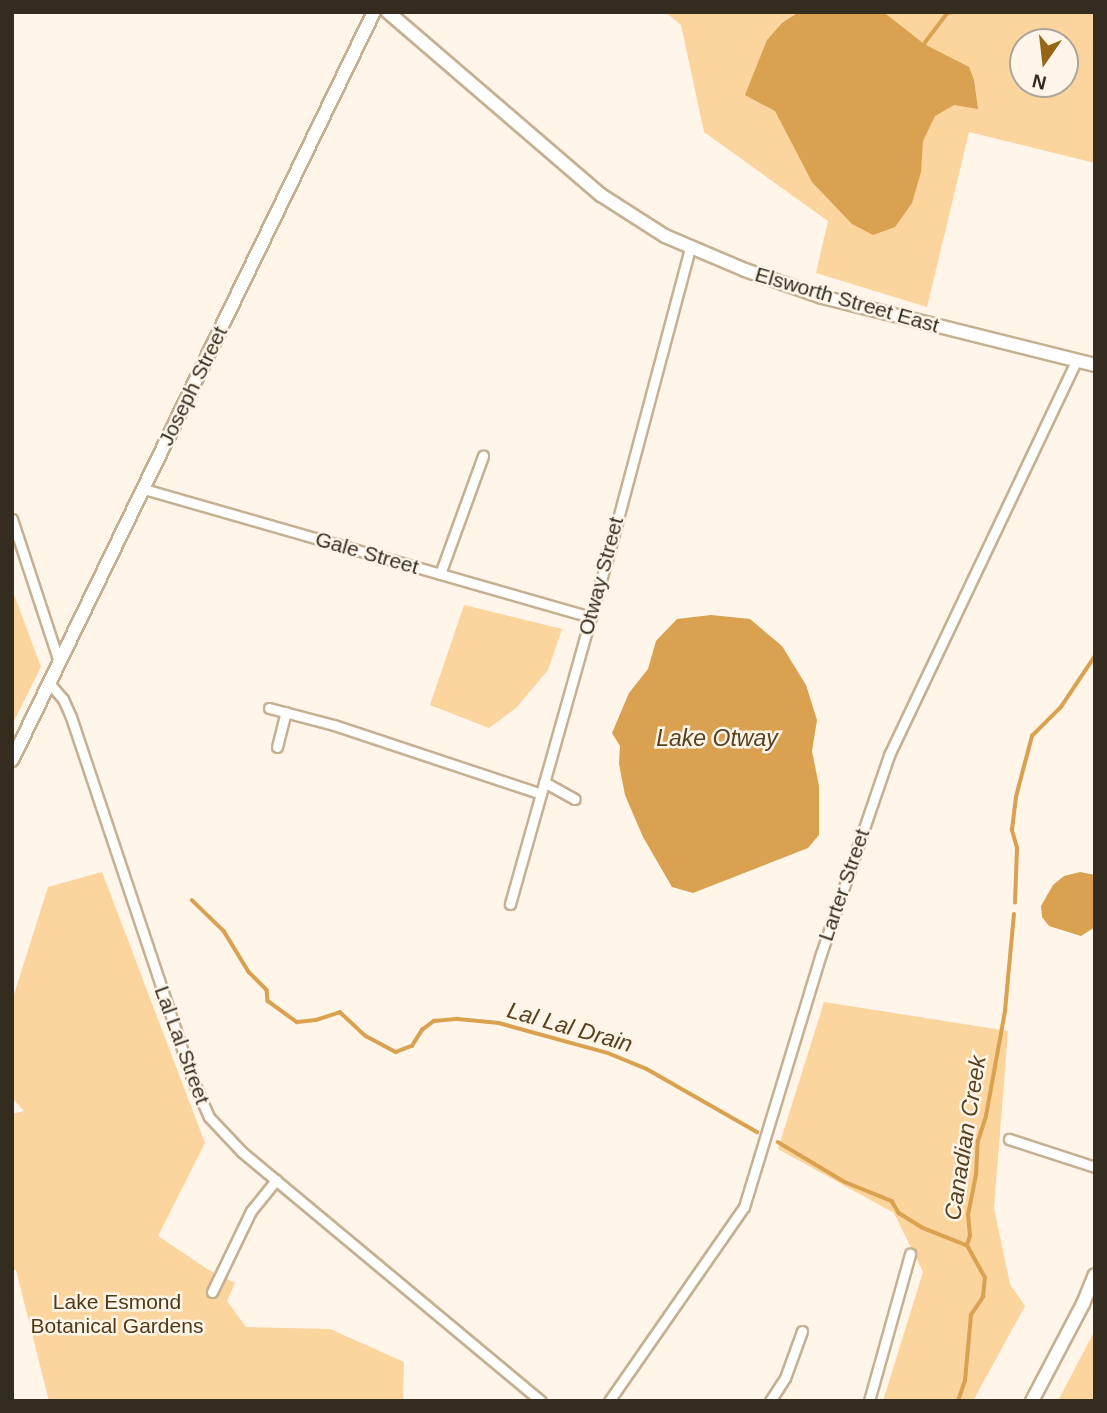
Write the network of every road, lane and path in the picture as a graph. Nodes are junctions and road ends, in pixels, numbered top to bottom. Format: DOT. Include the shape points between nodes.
graph roads {
  1 [pos="374,12"];
  2 [pos="388,12"];
  3 [pos="690,247"];
  4 [pos="1076,361"];
  5 [pos="1095,365"];
  6 [pos="483,456"];
  7 [pos="144,489"];
  8 [pos="12,519"];
  9 [pos="440,574"];
  10 [pos="591,617"];
  11 [pos="59,662"];
  12 [pos="49,683"];
  13 [pos="269,708"];
  14 [pos="286,712"];
  15 [pos="277,747"];
  16 [pos="12,760"];
  17 [pos="544,782"];
  18 [pos="541,794"];
  19 [pos="575,799"];
  20 [pos="510,904"];
  21 [pos="1009,1139"];
  22 [pos="1095,1167"];
  23 [pos="275,1180"];
  24 [pos="910,1255"];
  25 [pos="1095,1275"];
  26 [pos="212,1292"];
  27 [pos="802,1331"];
  28 [pos="541,1401"];
  29 [pos="609,1401"];
  30 [pos="770,1401"];
  31 [pos="869,1401"];
  32 [pos="1032,1401"];
  1 -- 7 [label="street, Joseph Street"];
  2 -- 3 [label="street, Elsworth Street East" via="601,195 649,228"];
  3 -- 4 [label="street, Elsworth Street East" via="822,297"];
  3 -- 10 [label="street, Otway Street"];
  4 -- 5 [label="street, Elsworth Street East"];
  4 -- 29 [label="street, Larter Street" via="889,755 821,954 744,1207"];
  6 -- 9 [label="street"];
  7 -- 9 [label="street, Gale Street"];
  7 -- 11 [label="street, Joseph Street"];
  8 -- 11 [label="street"];
  9 -- 10 [label="street, Gale Street"];
  10 -- 17 [label="street, Otway Street"];
  11 -- 12 [label="street, Joseph Street"];
  12 -- 16 [label="street, Joseph Street"];
  12 -- 23 [label="street, Lal Lal Street" via="70,713 201,1103 224,1135"];
  13 -- 14 [label="street"];
  14 -- 15 [label="street"];
  14 -- 18 [label="street"];
  17 -- 18 [label="street, Otway Street"];
  17 -- 19 [label="street"];
  18 -- 20 [label="street, Otway Street"];
  21 -- 22 [label="street"];
  23 -- 26 [label="street" via="251,1211"];
  23 -- 28 [label="street, Lal Lal Street"];
  24 -- 31 [label="street"];
  25 -- 32 [label="street"];
  27 -- 30 [label="street"];
}
